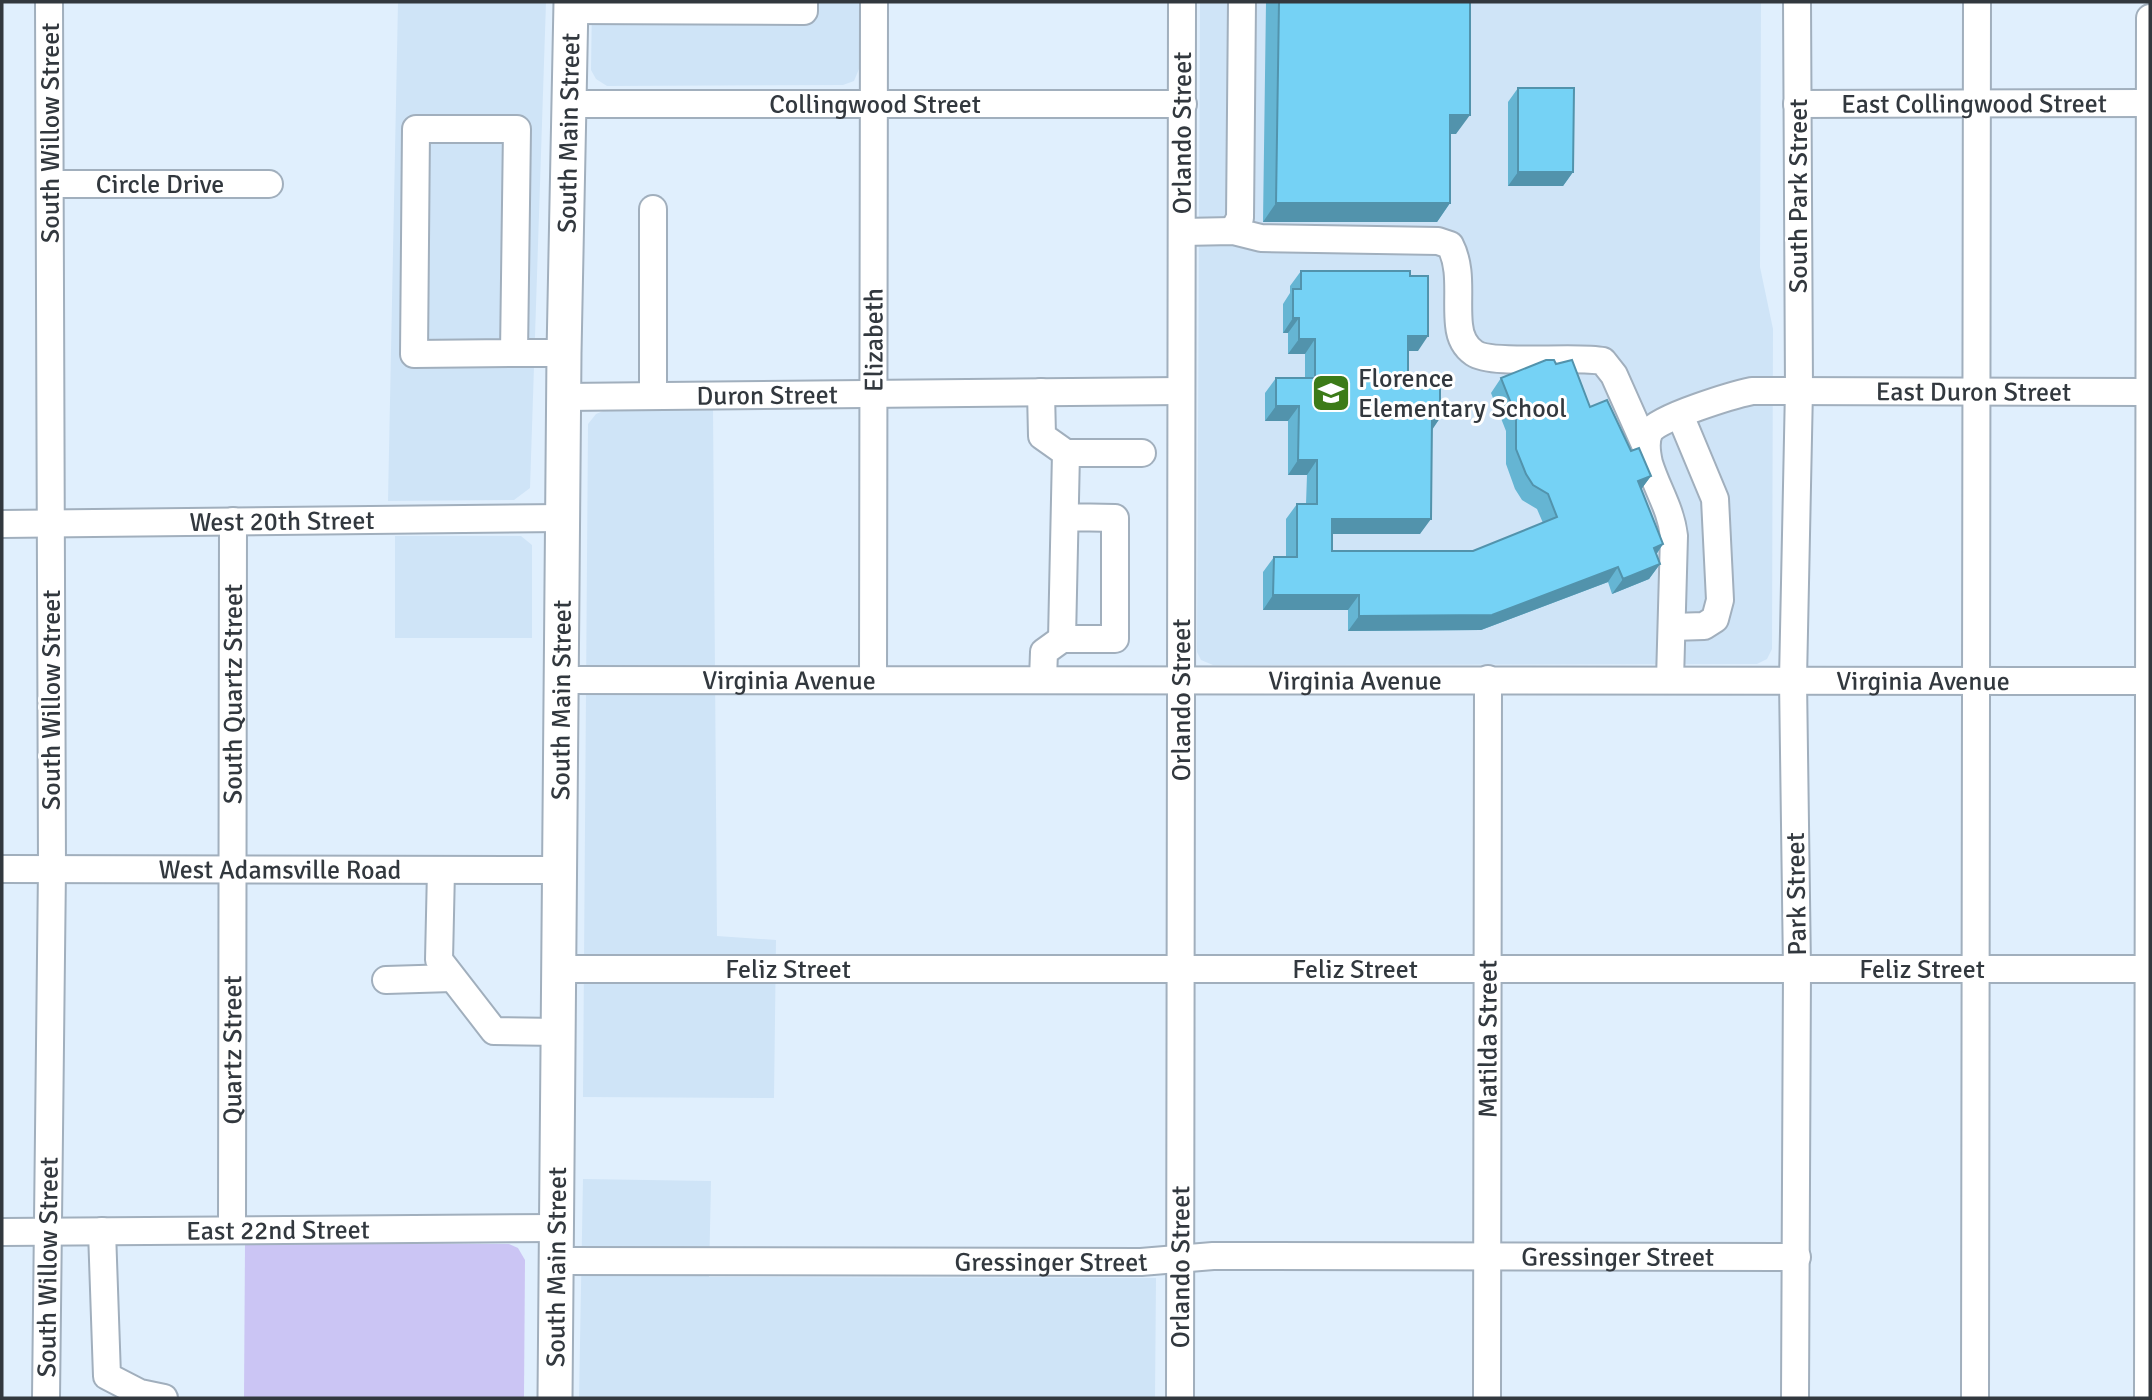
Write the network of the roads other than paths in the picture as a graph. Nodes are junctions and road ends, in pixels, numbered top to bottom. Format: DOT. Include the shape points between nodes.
graph roads {
  1 [pos="49,2"];
  2 [pos="804,2"];
  3 [pos="874,2"];
  4 [pos="1182,2"];
  5 [pos="1242,2"];
  6 [pos="1797,2"];
  7 [pos="1977,2"];
  8 [pos="571,6"];
  9 [pos="638,6"];
  10 [pos="2150,18"];
  11 [pos="1977,103"];
  12 [pos="2150,103"];
  13 [pos="569,104"];
  14 [pos="874,104"];
  15 [pos="1183,104"];
  16 [pos="1797,104"];
  17 [pos="50,184"];
  18 [pos="269,184"];
  19 [pos="653,209"];
  20 [pos="1233,231"];
  21 [pos="1182,232"];
  22 [pos="514,353"];
  23 [pos="564,353"];
  24 [pos="1799,389"];
  25 [pos="1181,391"];
  26 [pos="1975,391"];
  27 [pos="2150,392"];
  28 [pos="1041,393"];
  29 [pos="873,394"];
  30 [pos="653,396"];
  31 [pos="564,397"];
  32 [pos="1681,415"];
  33 [pos="1646,447"];
  34 [pos="1066,453"];
  35 [pos="1142,453"];
  36 [pos="1065,517"];
  37 [pos="563,518"];
  38 [pos="233,522"];
  39 [pos="51,523"];
  40 [pos="2,524"];
  41 [pos="1672,627"];
  42 [pos="1062,639"];
  43 [pos="1042,679"];
  44 [pos="1180,679"];
  45 [pos="1488,679"];
  46 [pos="561,680"];
  47 [pos="873,680"];
  48 [pos="1670,680"];
  49 [pos="1793,680"];
  50 [pos="1973,680"];
  51 [pos="2150,681"];
  52 [pos="2,869"];
  53 [pos="51,869"];
  54 [pos="232,869"];
  55 [pos="440,870"];
  56 [pos="560,870"];
  57 [pos="559,969"];
  58 [pos="1180,969"];
  59 [pos="1488,969"];
  60 [pos="1797,969"];
  61 [pos="1976,969"];
  62 [pos="2150,969"];
  63 [pos="452,978"];
  64 [pos="386,979"];
  65 [pos="558,1032"];
  66 [pos="557,1228"];
  67 [pos="232,1230"];
  68 [pos="102,1231"];
  69 [pos="2,1232"];
  70 [pos="48,1232"];
  71 [pos="1487,1256"];
  72 [pos="1797,1257"];
  73 [pos="1180,1259"];
  74 [pos="556,1261"];
  75 [pos="2150,1261"];
  76 [pos="46,1398"];
  77 [pos="164,1398"];
  78 [pos="555,1398"];
  79 [pos="1180,1398"];
  80 [pos="1487,1398"];
  81 [pos="1795,1398"];
  82 [pos="1975,1398"];
  83 [pos="2148,1398"];
  1 -- 17 [label="street, South Willow Street"];
  2 -- 9 [label="street" via="804,11"];
  3 -- 14 [label="street, Elizabeth"];
  4 -- 15 [label="street, Orlando Street"];
  5 -- 20 [label="street" via="1240,218"];
  6 -- 16 [label="street, South Park Street"];
  7 -- 11 [label="street"];
  8 -- 9 [label="street"];
  8 -- 13 [label="main road, South Main Street"];
  10 -- 12 [label="street"];
  11 -- 12 [label="street, East Collingwood Street"];
  11 -- 16 [label="street, East Collingwood Street"];
  11 -- 26 [label="street"];
  12 -- 27 [label="street"];
  13 -- 14 [label="street, Collingwood Street"];
  13 -- 23 [label="main road, South Main Street"];
  14 -- 15 [label="street, Collingwood Street"];
  14 -- 29 [label="street, Elizabeth"];
  15 -- 21 [label="street, Orlando Street"];
  16 -- 24 [label="street, South Park Street"];
  17 -- 18 [label="street, Circle Drive"];
  17 -- 39 [label="street, South Willow Street"];
  19 -- 30 [label="street"];
  20 -- 21 [label="street"];
  20 -- 33 [label="street" via="1261,238 1438,241 1450,245 1457,258 1462,341 1475,354 1499,359 1584,357 1603,361 1614,375"];
  21 -- 25 [label="street, Orlando Street"];
  22 -- 22 [label="street" via="517,129 416,129 414,354"];
  22 -- 23 [label="street"];
  23 -- 31 [label="main road, South Main Street"];
  24 -- 26 [label="street, East Duron Street"];
  24 -- 32 [label="street, East Duron Street" via="1729,396"];
  24 -- 49 [label="street, Park Street"];
  25 -- 28 [label="street, Duron Street"];
  25 -- 44 [label="street, Orlando Street"];
  26 -- 27 [label="street, East Duron Street"];
  26 -- 50 [label="street"];
  27 -- 51 [label="street"];
  28 -- 29 [label="street, Duron Street"];
  28 -- 34 [label="street" via="1042,436"];
  29 -- 30 [label="street, Duron Street"];
  29 -- 47 [label="street, Elizabeth"];
  30 -- 31 [label="street, Duron Street"];
  31 -- 37 [label="main road, South Main Street"];
  32 -- 33 [label="street, East Duron Street" via="1650,431"];
  32 -- 41 [label="street" via="1715,499 1720,600 1715,619 1704,626"];
  33 -- 41 [label="street" via="1671,515"];
  34 -- 35 [label="street"];
  34 -- 36 [label="street"];
  36 -- 42 [label="street"];
  36 -- 42 [label="street" via="1115,518 1115,639"];
  37 -- 38 [label="street, West 20th Street"];
  37 -- 46 [label="main road, South Main Street"];
  38 -- 39 [label="street, West 20th Street"];
  38 -- 54 [label="street, South Quartz Street"];
  39 -- 40 [label="street, West 20th Street"];
  39 -- 53 [label="street, South Willow Street"];
  41 -- 48 [label="street"];
  42 -- 43 [label="street" via="1044,652"];
  43 -- 44 [label="street, Virginia Avenue"];
  43 -- 47 [label="street, Virginia Avenue"];
  44 -- 45 [label="street, Virginia Avenue"];
  44 -- 58 [label="street, Orlando Street"];
  45 -- 48 [label="street, Virginia Avenue"];
  45 -- 59 [label="street, Matilda Street"];
  46 -- 47 [label="street, Virginia Avenue"];
  46 -- 56 [label="main road, South Main Street"];
  48 -- 49 [label="street, Virginia Avenue"];
  49 -- 50 [label="street, Virginia Avenue"];
  49 -- 60 [label="street, Park Street"];
  50 -- 51 [label="street, Virginia Avenue"];
  50 -- 61 [label="street"];
  51 -- 62 [label="street"];
  52 -- 53 [label="street, West Adamsville Road"];
  53 -- 54 [label="street, West Adamsville Road"];
  53 -- 70 [label="street, South Willow Street"];
  54 -- 55 [label="street, West Adamsville Road"];
  54 -- 67 [label="street, Quartz Street"];
  55 -- 56 [label="street, West Adamsville Road"];
  55 -- 63 [label="street" via="439,960"];
  56 -- 57 [label="main road, South Main Street"];
  57 -- 58 [label="street, Feliz Street"];
  57 -- 65 [label="main road, South Main Street"];
  58 -- 59 [label="street, Feliz Street"];
  58 -- 73 [label="street, Orlando Street"];
  59 -- 60 [label="street, Feliz Street"];
  59 -- 71 [label="street, Matilda Street"];
  60 -- 61 [label="street, Feliz Street"];
  60 -- 72 [label="street, Park Street"];
  61 -- 62 [label="street, Feliz Street"];
  61 -- 82 [label="street"];
  62 -- 75 [label="street"];
  63 -- 64 [label="street"];
  63 -- 65 [label="street" via="494,1031"];
  65 -- 66 [label="main road, South Main Street"];
  66 -- 67 [label="street, East 22nd Street"];
  66 -- 74 [label="main road, South Main Street"];
  67 -- 68 [label="street, East 22nd Street"];
  68 -- 70 [label="street, East 22nd Street"];
  68 -- 77 [label="street" via="107,1376 140,1393"];
  69 -- 70 [label="street, East 22nd Street"];
  70 -- 76 [label="street, South Willow Street"];
  71 -- 72 [label="street, Gressinger Street"];
  71 -- 73 [label="street, Gressinger Street"];
  71 -- 80 [label="street, Matilda Street"];
  72 -- 81 [label="street, Park Street"];
  73 -- 74 [label="street, Gressinger Street"];
  73 -- 79 [label="street, Orlando Street"];
  74 -- 78 [label="main road, South Main Street"];
  75 -- 83 [label="street"];
}
